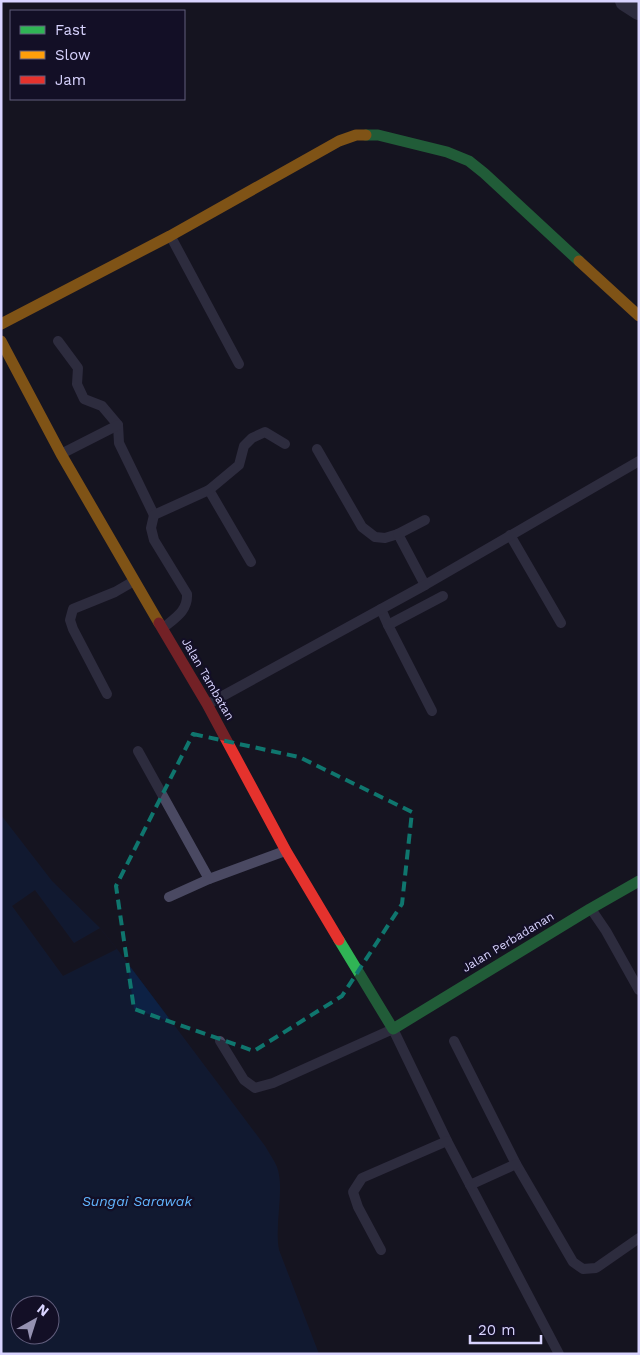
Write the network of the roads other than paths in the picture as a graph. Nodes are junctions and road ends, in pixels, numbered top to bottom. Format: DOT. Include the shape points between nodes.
graph roads {
  1 [pos="625,1"];
  2 [pos="639,10"];
  3 [pos="170,236"];
  4 [pos="639,316"];
  5 [pos="1,324"];
  6 [pos="1,341"];
  7 [pos="58,341"];
  8 [pos="239,364"];
  9 [pos="118,425"];
  10 [pos="285,444"];
  11 [pos="317,449"];
  12 [pos="61,454"];
  13 [pos="639,461"];
  14 [pos="208,490"];
  15 [pos="154,515"];
  16 [pos="424,520"];
  17 [pos="398,534"];
  18 [pos="510,535"];
  19 [pos="251,562"];
  20 [pos="135,581"];
  21 [pos="425,585"];
  22 [pos="443,596"];
  23 [pos="381,608"];
  24 [pos="561,623"];
  25 [pos="388,625"];
  26 [pos="163,628"];
  27 [pos="106,694"];
  28 [pos="207,704"];
  29 [pos="432,711"];
  30 [pos="138,751"];
  31 [pos="286,851"];
  32 [pos="209,879"];
  33 [pos="639,881"];
  34 [pos="169,897"];
  35 [pos="590,909"];
  36 [pos="639,990"];
  37 [pos="393,1029"];
  38 [pos="220,1041"];
  39 [pos="454,1041"];
  40 [pos="446,1141"];
  41 [pos="516,1164"];
  42 [pos="470,1185"];
  43 [pos="639,1238"];
  44 [pos="381,1250"];
  45 [pos="559,1354"];
  1 -- 2 [label="street"];
  3 -- 4 [label="street" via="339,141 356,135 378,135 447,152 469,161"];
  3 -- 5 [label="street"];
  3 -- 8 [label="lane"];
  6 -- 12 [label="street, Jalan Tambatan"];
  7 -- 9 [label="lane" via="78,368 78,384 84,399 102,406"];
  9 -- 12 [label="lane"];
  9 -- 15 [label="lane" via="119,443"];
  10 -- 14 [label="lane" via="265,432 252,438 244,446 239,465"];
  11 -- 17 [label="lane" via="362,527 375,536 386,538"];
  12 -- 20 [label="street, Jalan Tambatan"];
  13 -- 18 [label="lane"];
  14 -- 15 [label="lane"];
  14 -- 19 [label="lane"];
  15 -- 26 [label="lane" via="151,528 154,540 187,594 188,602 185,609"];
  16 -- 17 [label="lane"];
  17 -- 21 [label="lane"];
  18 -- 21 [label="lane"];
  18 -- 24 [label="lane"];
  20 -- 26 [label="street, Jalan Tambatan"];
  20 -- 27 [label="lane" via="73,609 70,620"];
  21 -- 23 [label="lane"];
  22 -- 25 [label="lane"];
  23 -- 25 [label="lane"];
  23 -- 28 [label="lane"];
  25 -- 29 [label="lane"];
  26 -- 28 [label="street, Jalan Tambatan"];
  28 -- 31 [label="street, Jalan Tambatan"];
  30 -- 32 [label="lane"];
  31 -- 32 [label="lane"];
  31 -- 37 [label="street, Jalan Tambatan"];
  32 -- 34 [label="lane"];
  33 -- 35 [label="street, Jalan Perbadanan"];
  35 -- 36 [label="lane"];
  35 -- 37 [label="street, Jalan Perbadanan"];
  37 -- 38 [label="lane" via="255,1088 244,1080"];
  37 -- 40 [label="lane"];
  39 -- 41 [label="lane"];
  40 -- 42 [label="lane"];
  40 -- 44 [label="lane" via="362,1178 353,1192"];
  41 -- 42 [label="lane"];
  41 -- 43 [label="lane" via="573,1262 583,1269 596,1268"];
  42 -- 45 [label="lane"];
}
